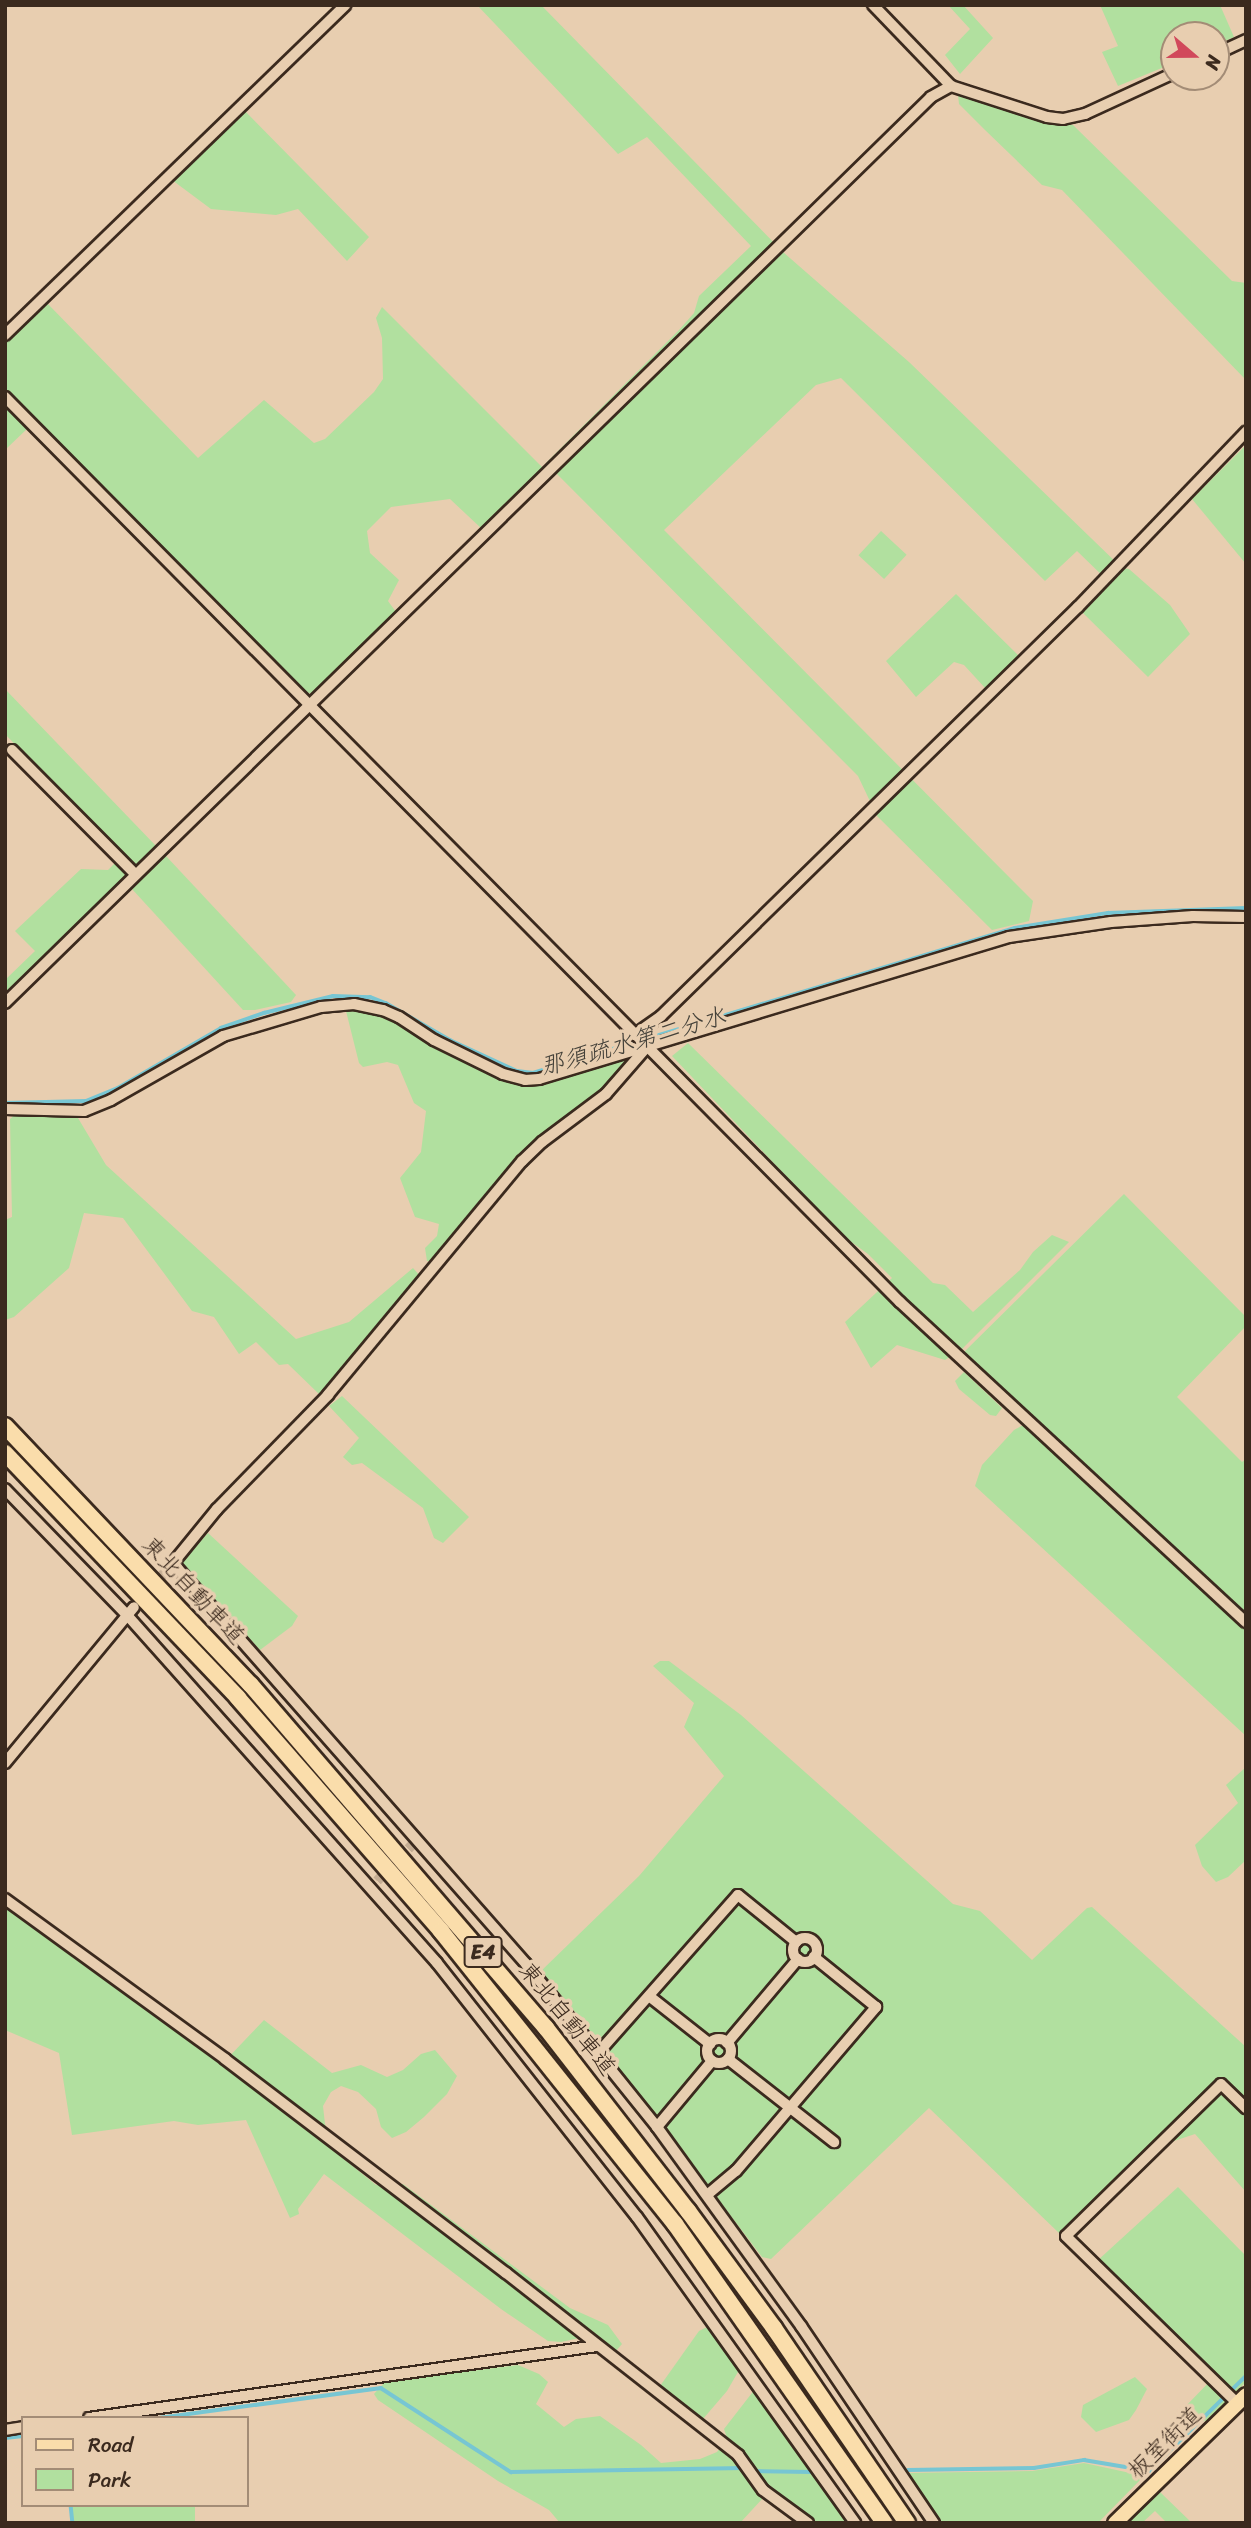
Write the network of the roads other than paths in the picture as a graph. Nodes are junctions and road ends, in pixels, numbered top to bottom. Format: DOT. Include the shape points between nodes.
graph roads {
  1 [pos="345,5"];
  2 [pos="873,5"];
  3 [pos="1246,40"];
  4 [pos="1230,47"];
  5 [pos="1160,79"];
  6 [pos="951,86"];
  7 [pos="5,335"];
  8 [pos="5,397"];
  9 [pos="1246,432"];
  10 [pos="309,704"];
  11 [pos="12,750"];
  12 [pos="135,874"];
  13 [pos="1246,917"];
  14 [pos="5,1003"];
  15 [pos="634,1035"];
  16 [pos="646,1048"];
  17 [pos="5,1109"];
  18 [pos="5,1426"];
  19 [pos="5,1453"];
  20 [pos="5,1489"];
  21 [pos="131,1611"];
  22 [pos="1246,1622"];
  23 [pos="5,1763"];
  24 [pos="5,1899"];
  25 [pos="796,1942"];
  26 [pos="814,1957"];
  27 [pos="798,1959"];
  28 [pos="649,1996"];
  29 [pos="727,2043"];
  30 [pos="710,2044"];
  31 [pos="598,2053"];
  32 [pos="728,2059"];
  33 [pos="712,2061"];
  34 [pos="790,2108"];
  35 [pos="1246,2108"];
  36 [pos="657,2127"];
  37 [pos="834,2142"];
  38 [pos="708,2196"];
  39 [pos="597,2347"];
  40 [pos="1242,2399"];
  41 [pos="103,2416"];
  42 [pos="808,2523"];
  43 [pos="855,2523"];
  44 [pos="884,2523"];
  45 [pos="907,2523"];
  46 [pos="934,2523"];
  47 [pos="1115,2523"];
  1 -- 7 [label="street"];
  2 -- 6 [label="street"];
  3 -- 4 [label="street"];
  5 -- 6 [label="street" via="1085,114 1063,119"];
  6 -- 10 [label="street" via="932,97"];
  8 -- 10 [label="street"];
  9 -- 15 [label="street" via="1078,607 661,1016"];
  10 -- 12 [label="street"];
  10 -- 15 [label="street"];
  11 -- 12 [label="street"];
  12 -- 14 [label="street"];
  13 -- 16 [label="street" via="1111,922 1009,937"];
  15 -- 16 [label="street"];
  16 -- 17 [label="street" via="525,1080 481,1065 383,1010 340,1005 223,1036 84,1111"];
  16 -- 22 [label="street" via="923,1324"];
  16 -- 31 [label="street" via="607,1094 522,1161 328,1395 217,1509 173,1563"];
  18 -- 45 [label="highway, 東北自動車道 / E4" via="251,1685 546,2028 758,2307"];
  19 -- 44 [label="highway, 東北自動車道 / E4" via="238,1698 442,1931 675,2224"];
  20 -- 21 [label="street"];
  21 -- 23 [label="street"];
  21 -- 43 [label="street" via="374,1884 438,1963 637,2217"];
  24 -- 39 [label="street" via="384,2179"];
  25 -- 26 [label="street" via="805,1938 814,1942"];
  25 -- 27 [label="street"];
  25 -- 28 [label="street" via="738,1895"];
  26 -- 27 [label="street"];
  26 -- 34 [label="street" via="876,2007"];
  27 -- 29 [label="street"];
  28 -- 30 [label="street"];
  28 -- 31 [label="street"];
  29 -- 30 [label="street" via="717,2039"];
  29 -- 32 [label="street" via="731,2050"];
  30 -- 33 [label="street"];
  31 -- 36 [label="street"];
  32 -- 33 [label="street"];
  32 -- 34 [label="street"];
  33 -- 36 [label="street"];
  34 -- 37 [label="street"];
  34 -- 38 [label="street"];
  35 -- 40 [label="street" via="1221,2084 1066,2236"];
  36 -- 38 [label="street"];
  38 -- 46 [label="street"];
  39 -- 41 [label="street"];
  39 -- 42 [label="street" via="738,2455 763,2490"];
  40 -- 47 [label="main road, 板室街道"];
}
